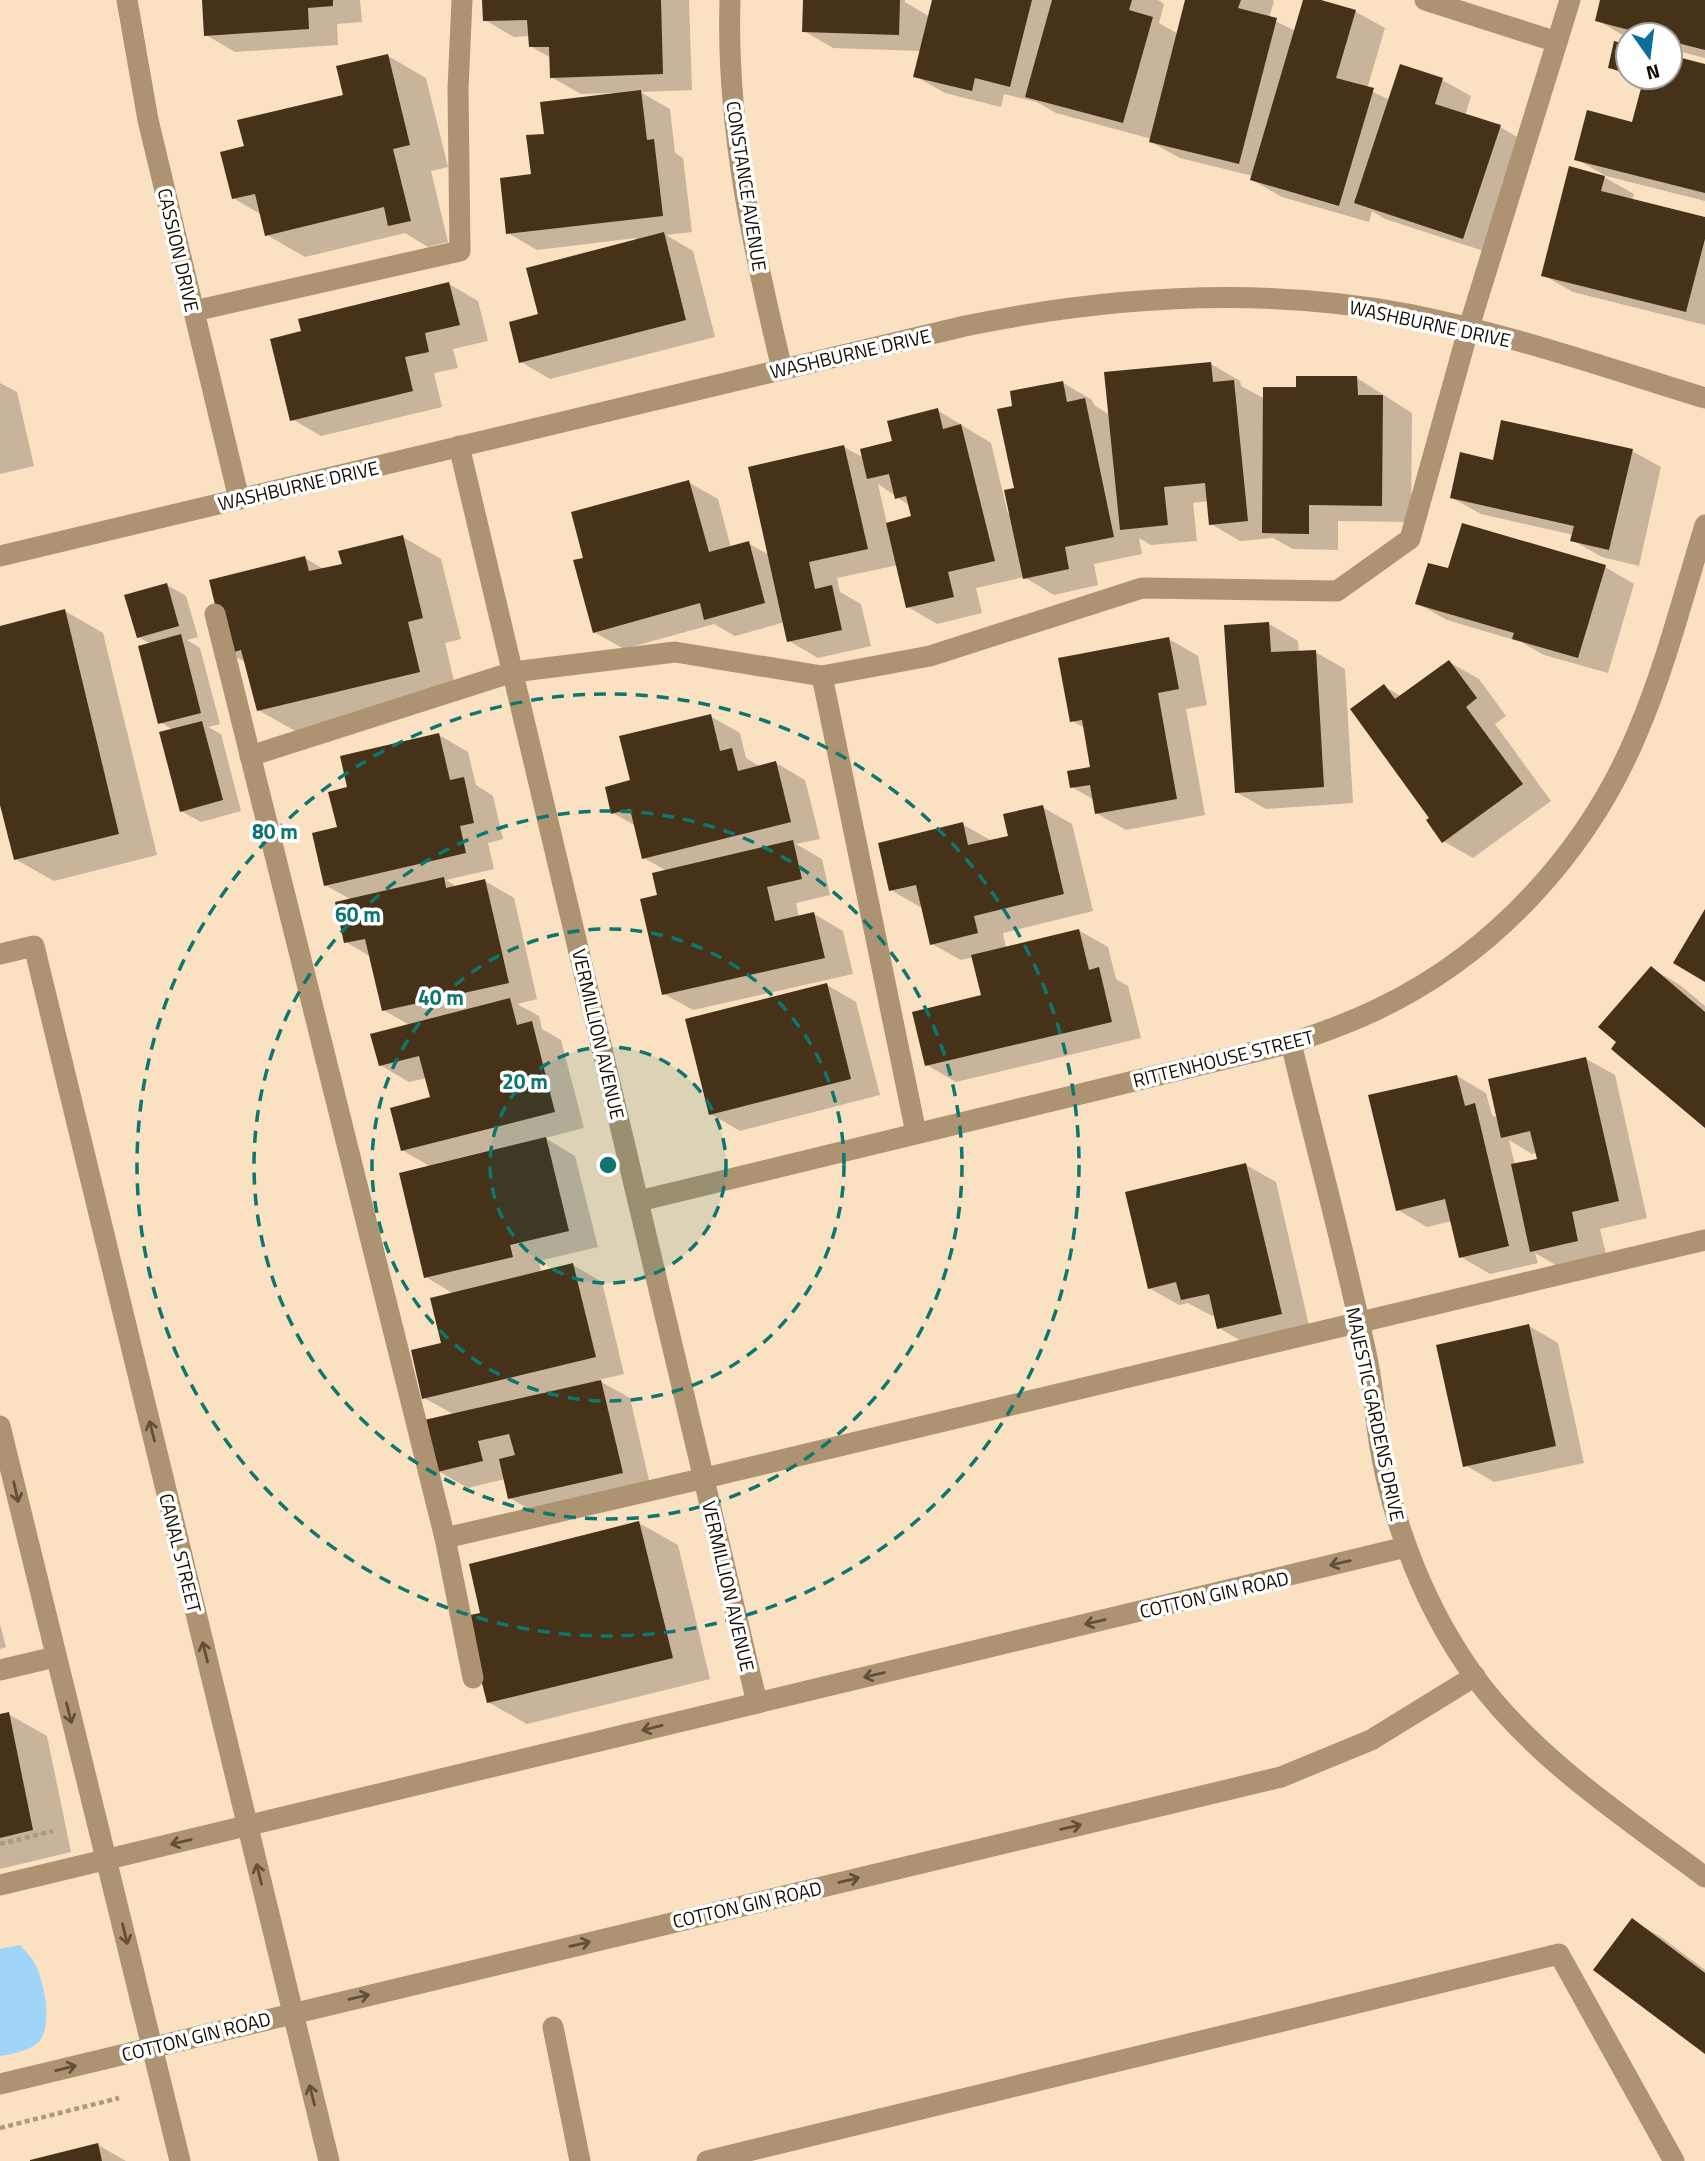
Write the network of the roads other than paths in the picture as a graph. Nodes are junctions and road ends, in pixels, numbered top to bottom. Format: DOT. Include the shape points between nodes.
graph roads {
  1 [pos="127,0"];
  2 [pos="462,0"];
  3 [pos="730,0"];
  4 [pos="1425,0"];
  5 [pos="1570,0"];
  6 [pos="1557,42"];
  7 [pos="194,311"];
  8 [pos="1469,327"];
  9 [pos="782,369"];
  10 [pos="1705,398"];
  11 [pos="459,446"];
  12 [pos="239,499"];
  13 [pos="1705,525"];
  14 [pos="0,556"];
  15 [pos="215,614"];
  16 [pos="513,672"];
  17 [pos="822,676"];
  18 [pos="250,757"];
  19 [pos="0,954"];
  20 [pos="1291,1043"];
  21 [pos="916,1133"];
  22 [pos="639,1200"];
  23 [pos="1705,1240"];
  24 [pos="1358,1322"];
  25 [pos="0,1426"];
  26 [pos="705,1479"];
  27 [pos="445,1538"];
  28 [pos="1406,1547"];
  29 [pos="55,1657"];
  30 [pos="0,1670"];
  31 [pos="1475,1676"];
  32 [pos="473,1678"];
  33 [pos="757,1703"];
  34 [pos="247,1826"];
  35 [pos="106,1859"];
  36 [pos="1705,1877"];
  37 [pos="0,1885"];
  38 [pos="293,2013"];
  39 [pos="554,2027"];
  40 [pos="153,2046"];
  41 [pos="0,2084"];
  42 [pos="180,2161"];
  43 [pos="329,2161"];
  44 [pos="580,2161"];
  45 [pos="707,2161"];
  46 [pos="1674,2161"];
  1 -- 7 [label="street, CASSION DRIVE" via="148,120"];
  2 -- 7 [label="street" via="460,251"];
  3 -- 9 [label="street, CONSTANCE AVENUE" via="738,158"];
  4 -- 6 [label="street"];
  5 -- 6 [label="street"];
  6 -- 8 [label="street"];
  7 -- 12 [label="street, CASSION DRIVE"];
  8 -- 9 [label="street, WASHBURNE DRIVE" via="1332,303 1217,296 1154,298 1028,313"];
  8 -- 10 [label="street, WASHBURNE DRIVE"];
  8 -- 17 [label="street" via="1410,539 1337,591 1142,587 930,656"];
  9 -- 11 [label="street, WASHBURNE DRIVE"];
  11 -- 12 [label="street, WASHBURNE DRIVE"];
  11 -- 16 [label="street, VERMILLION AVENUE"];
  12 -- 14 [label="street, WASHBURNE DRIVE"];
  13 -- 20 [label="street, RITTENHOUSE STREET" via="1639,731 1594,817 1566,856 1535,893 1453,964 1381,1008"];
  15 -- 18 [label="street"];
  16 -- 17 [label="street" via="675,652"];
  16 -- 18 [label="street"];
  16 -- 22 [label="street, VERMILLION AVENUE"];
  17 -- 21 [label="street"];
  18 -- 27 [label="street"];
  34 -- 19 [label="street, CANAL STREET, one-way" via="34,946"];
  20 -- 21 [label="street, RITTENHOUSE STREET"];
  20 -- 24 [label="street, MAJESTIC GARDENS DRIVE"];
  21 -- 22 [label="street, RITTENHOUSE STREET"];
  22 -- 26 [label="street, VERMILLION AVENUE"];
  23 -- 24 [label="street"];
  24 -- 26 [label="street"];
  24 -- 28 [label="street, MAJESTIC GARDENS DRIVE" via="1387,1482"];
  25 -- 29 [label="street, one-way"];
  26 -- 27 [label="street"];
  26 -- 33 [label="street, VERMILLION AVENUE"];
  27 -- 32 [label="street"];
  28 -- 31 [label="street, MAJESTIC GARDENS DRIVE" via="1430,1602"];
  28 -- 33 [label="street, COTTON GIN ROAD, one-way"];
  29 -- 30 [label="street"];
  29 -- 35 [label="street, one-way"];
  31 -- 36 [label="street, MAJESTIC GARDENS DRIVE" via="1561,1769"];
  38 -- 31 [label="street, COTTON GIN ROAD, one-way" via="1281,1777 1371,1740"];
  33 -- 34 [label="street, COTTON GIN ROAD, one-way"];
  34 -- 35 [label="street, COTTON GIN ROAD, one-way"];
  38 -- 34 [label="street, CANAL STREET, one-way"];
  35 -- 37 [label="street, COTTON GIN ROAD"];
  35 -- 40 [label="street, one-way"];
  38 -- 40 [label="street, COTTON GIN ROAD"];
  43 -- 38 [label="street, CANAL STREET, one-way"];
  39 -- 44 [label="street"];
  41 -- 40 [label="street, COTTON GIN ROAD, one-way"];
  40 -- 42 [label="street"];
  45 -- 46 [label="street" via="1559,1954"];
}
